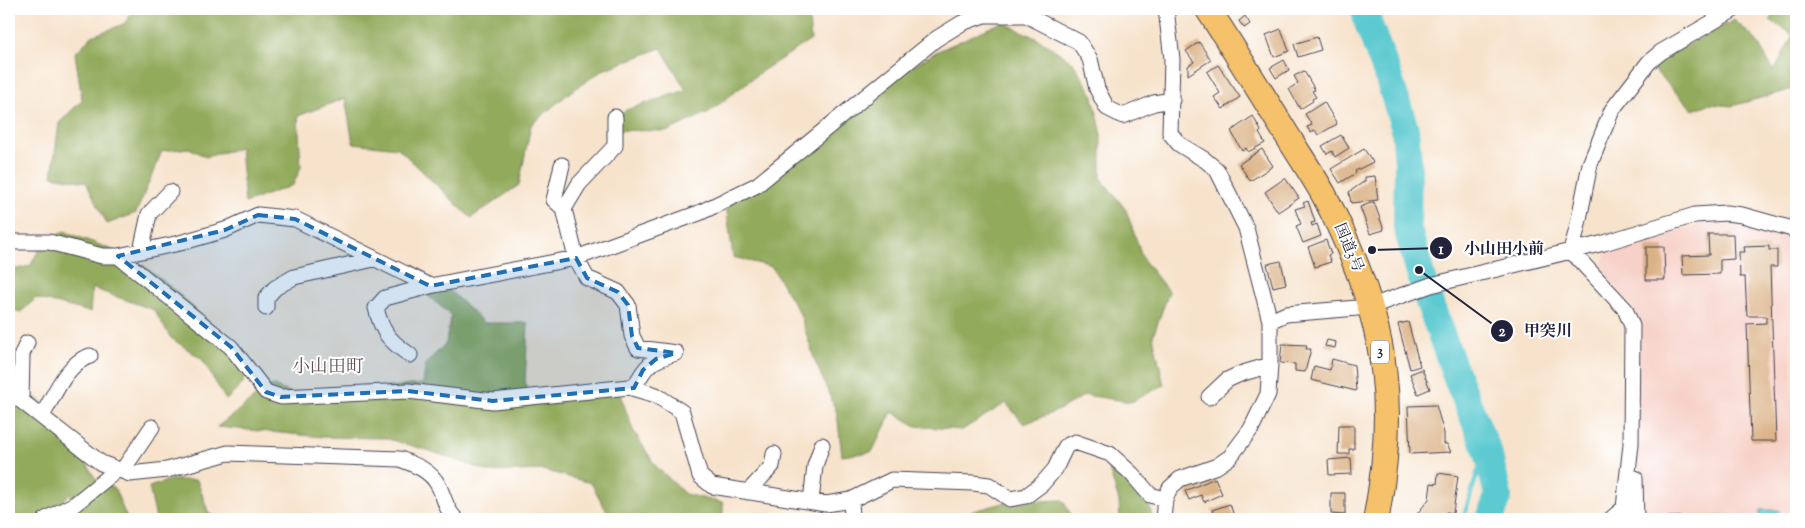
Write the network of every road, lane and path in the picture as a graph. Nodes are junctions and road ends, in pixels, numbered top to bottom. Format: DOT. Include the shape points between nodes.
graph roads {
  1 [pos="1166,9"];
  2 [pos="1208,9"];
  3 [pos="1735,9"];
  4 [pos="1172,100"];
  5 [pos="615,117"];
  6 [pos="562,165"];
  7 [pos="170,192"];
  8 [pos="564,209"];
  9 [pos="1796,230"];
  10 [pos="9,242"];
  11 [pos="142,251"];
  12 [pos="1571,251"];
  13 [pos="118,256"];
  14 [pos="576,258"];
  15 [pos="374,259"];
  16 [pos="430,286"];
  17 [pos="266,308"];
  18 [pos="1369,308"];
  19 [pos="1270,321"];
  20 [pos="27,343"];
  21 [pos="410,354"];
  22 [pos="90,356"];
  23 [pos="1270,365"];
  24 [pos="1219,372"];
  25 [pos="1240,374"];
  26 [pos="634,388"];
  27 [pos="1209,397"];
  28 [pos="15,398"];
  29 [pos="42,416"];
  30 [pos="152,428"];
  31 [pos="1631,444"];
  32 [pos="822,445"];
  33 [pos="774,454"];
  34 [pos="119,470"];
  35 [pos="748,492"];
  36 [pos="1165,499"];
  37 [pos="851,500"];
  38 [pos="811,501"];
  39 [pos="53,518"];
  40 [pos="456,519"];
  41 [pos="852,519"];
  42 [pos="1164,519"];
  43 [pos="1376,519"];
  44 [pos="1611,519"];
  45 [pos="1636,519"];
  1 -- 4 [label="street" via="1172,59"];
  2 -- 18 [label="highway, 国道3号 / 3" via="1323,194 1348,244"];
  3 -- 12 [label="street" via="1644,66 1612,110 1590,164"];
  4 -- 14 [label="street" via="1154,103 1123,116 1107,108 1097,89 1090,59 1079,42 1026,15 984,14 936,39 757,185 699,213"];
  4 -- 19 [label="street" via="1170,133 1179,144 1217,170 1246,228"];
  5 -- 8 [label="street" via="615,146 579,184"];
  6 -- 8 [label="street" via="554,200"];
  7 -- 11 [label="street" via="149,214"];
  8 -- 14 [label="street"];
  9 -- 12 [label="street" via="1742,215 1707,213"];
  10 -- 13 [label="street" via="49,242 102,256"];
  11 -- 13 [label="street"];
  11 -- 15 [label="street" via="224,230 258,215 295,219"];
  12 -- 18 [label="street" via="1431,285"];
  12 -- 31 [label="street" via="1626,309 1632,326"];
  13 -- 26 [label="street" via="230,348 266,392 281,397 408,391 493,401"];
  14 -- 16 [label="street"];
  14 -- 26 [label="street" via="587,278 618,292 628,305 632,336 638,348 676,354 656,360 643,370"];
  15 -- 16 [label="street"];
  15 -- 17 [label="street" via="294,277 275,288 266,298"];
  16 -- 21 [label="street" via="385,298 376,308 380,324 393,344"];
  18 -- 19 [label="street" via="1286,314"];
  18 -- 43 [label="highway, 国道3号 / 3" via="1384,372 1387,422"];
  19 -- 23 [label="street"];
  20 -- 28 [label="street" via="22,354"];
  22 -- 29 [label="street" via="80,359 68,373"];
  23 -- 25 [label="street"];
  23 -- 36 [label="street" via="1268,394 1251,429 1230,457 1217,466 1180,479 1170,488"];
  24 -- 25 [label="street"];
  25 -- 27 [label="street" via="1227,380"];
  26 -- 35 [label="street" via="656,395 682,412 700,476 712,486"];
  28 -- 29 [label="street"];
  29 -- 34 [label="street" via="101,463"];
  30 -- 34 [label="street"];
  31 -- 44 [label="street" via="1624,508"];
  31 -- 45 [label="street"];
  32 -- 38 [label="street" via="815,466"];
  33 -- 35 [label="street" via="772,466"];
  34 -- 39 [label="street"];
  34 -- 40 [label="street" via="130,474 167,470 228,453 400,459 425,470 438,484 449,513"];
  35 -- 38 [label="street"];
  36 -- 37 [label="street" via="1150,495 1110,454 1075,442 1066,446 1055,468 1026,496 1010,498 989,485 973,482 892,480"];
  36 -- 42 [label="street"];
  37 -- 38 [label="street" via="826,504"];
  37 -- 41 [label="street"];
}
